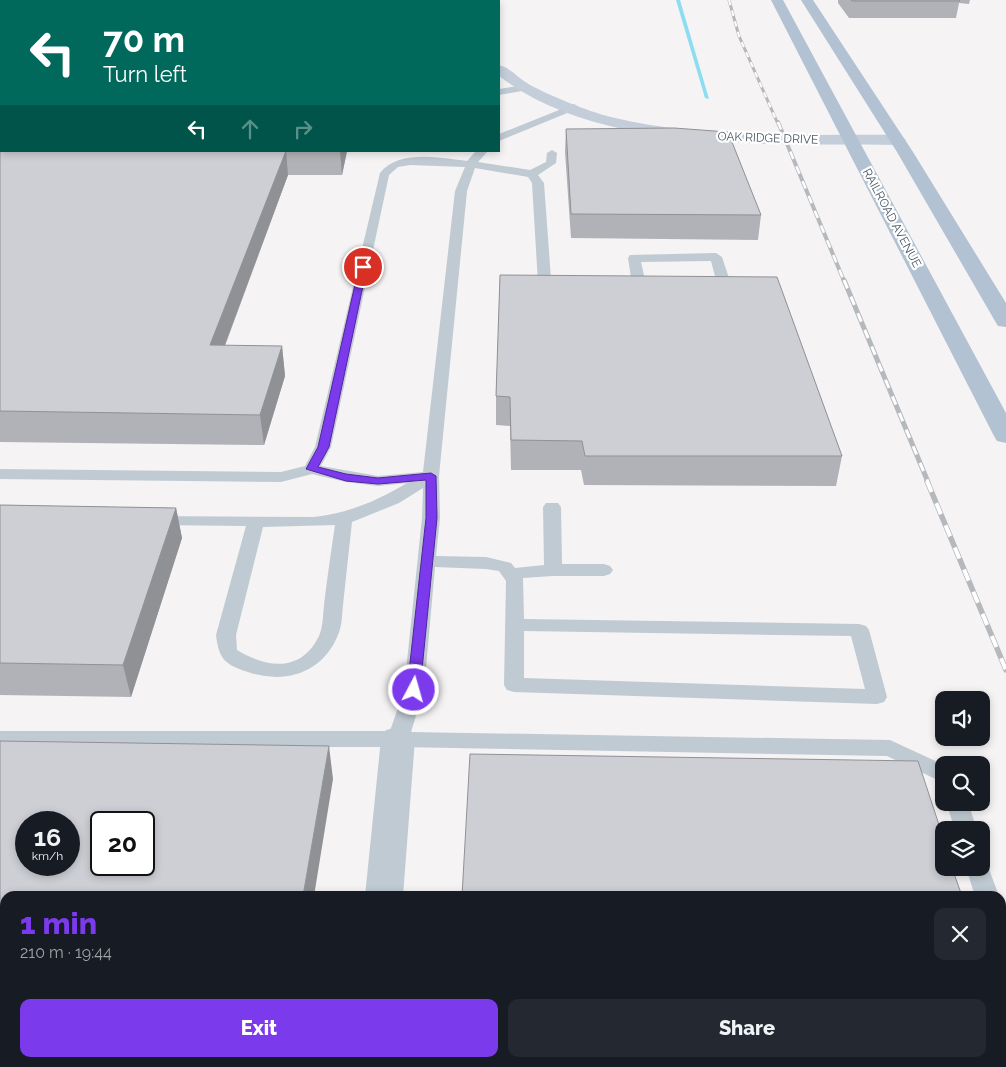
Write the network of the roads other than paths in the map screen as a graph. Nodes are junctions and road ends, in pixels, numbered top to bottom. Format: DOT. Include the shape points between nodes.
graph roads {
  1 [pos="777,0"];
  2 [pos="806,0"];
  3 [pos="500,69"];
  4 [pos="524,88"];
  5 [pos="500,92"];
  6 [pos="578,108"];
  7 [pos="506,125"];
  8 [pos="520,128"];
  9 [pos="847,133"];
  10 [pos="894,134"];
  11 [pos="500,138"];
  12 [pos="482,152"];
  13 [pos="552,153"];
  14 [pos="409,156"];
  15 [pos="471,166"];
  16 [pos="532,174"];
  17 [pos="573,283"];
  18 [pos="639,284"];
  19 [pos="696,284"];
  20 [pos="1006,321"];
  21 [pos="1006,436"];
  22 [pos="312,469"];
  23 [pos="0,474"];
  24 [pos="431,476"];
  25 [pos="552,507"];
  26 [pos="344,519"];
  27 [pos="136,520"];
  28 [pos="256,521"];
  29 [pos="427,562"];
  30 [pos="553,570"];
  31 [pos="604,570"];
  32 [pos="509,574"];
  33 [pos="515,624"];
  34 [pos="0,739"];
  35 [pos="398,739"];
  36 [pos="935,770"];
  37 [pos="981,876"];
  38 [pos="384,891"];
  39 [pos="986,891"];
  1 -- 9 [label="main road, RAILROAD AVENUE"];
  2 -- 10 [label="main road"];
  3 -- 4 [label="main road, OAK RIDGE DRIVE"];
  4 -- 5 [label="lane"];
  4 -- 6 [label="main road, OAK RIDGE DRIVE"];
  6 -- 8 [label="lane"];
  6 -- 9 [label="main road, OAK RIDGE DRIVE" via="606,121 682,133 752,138"];
  7 -- 8 [label="lane"];
  8 -- 11 [label="lane"];
  9 -- 10 [label="main road, OAK RIDGE DRIVE"];
  9 -- 21 [label="main road, RAILROAD AVENUE"];
  10 -- 20 [label="main road"];
  12 -- 15 [label="lane"];
  13 -- 16 [label="lane" via="551,163"];
  14 -- 15 [label="lane"];
  14 -- 22 [label="lane" via="384,176 324,447"];
  15 -- 16 [label="lane"];
  15 -- 24 [label="lane" via="461,191"];
  16 -- 17 [label="lane" via="538,183 545,283"];
  18 -- 19 [label="lane" via="634,258 716,257 724,284"];
  22 -- 23 [label="lane" via="281,477"];
  22 -- 24 [label="lane" via="378,481"];
  24 -- 26 [label="lane" via="393,499"];
  24 -- 29 [label="lane"];
  25 -- 30 [label="lane"];
  26 -- 28 [label="lane"];
  26 -- 28 [label="lane" via="329,636 315,658 295,670 270,672 244,665 228,653 226,635"];
  27 -- 28 [label="lane"];
  29 -- 32 [label="lane" via="486,563 505,567"];
  29 -- 35 [label="lane" via="414,690"];
  30 -- 31 [label="lane"];
  30 -- 32 [label="lane"];
  32 -- 33 [label="lane" via="515,581"];
  33 -- 33 [label="lane" via="514,685 877,697 859,630"];
  34 -- 35 [label="lane"];
  35 -- 36 [label="lane" via="890,748"];
  35 -- 38 [label="street"];
  37 -- 39 [label="lane"];
}
